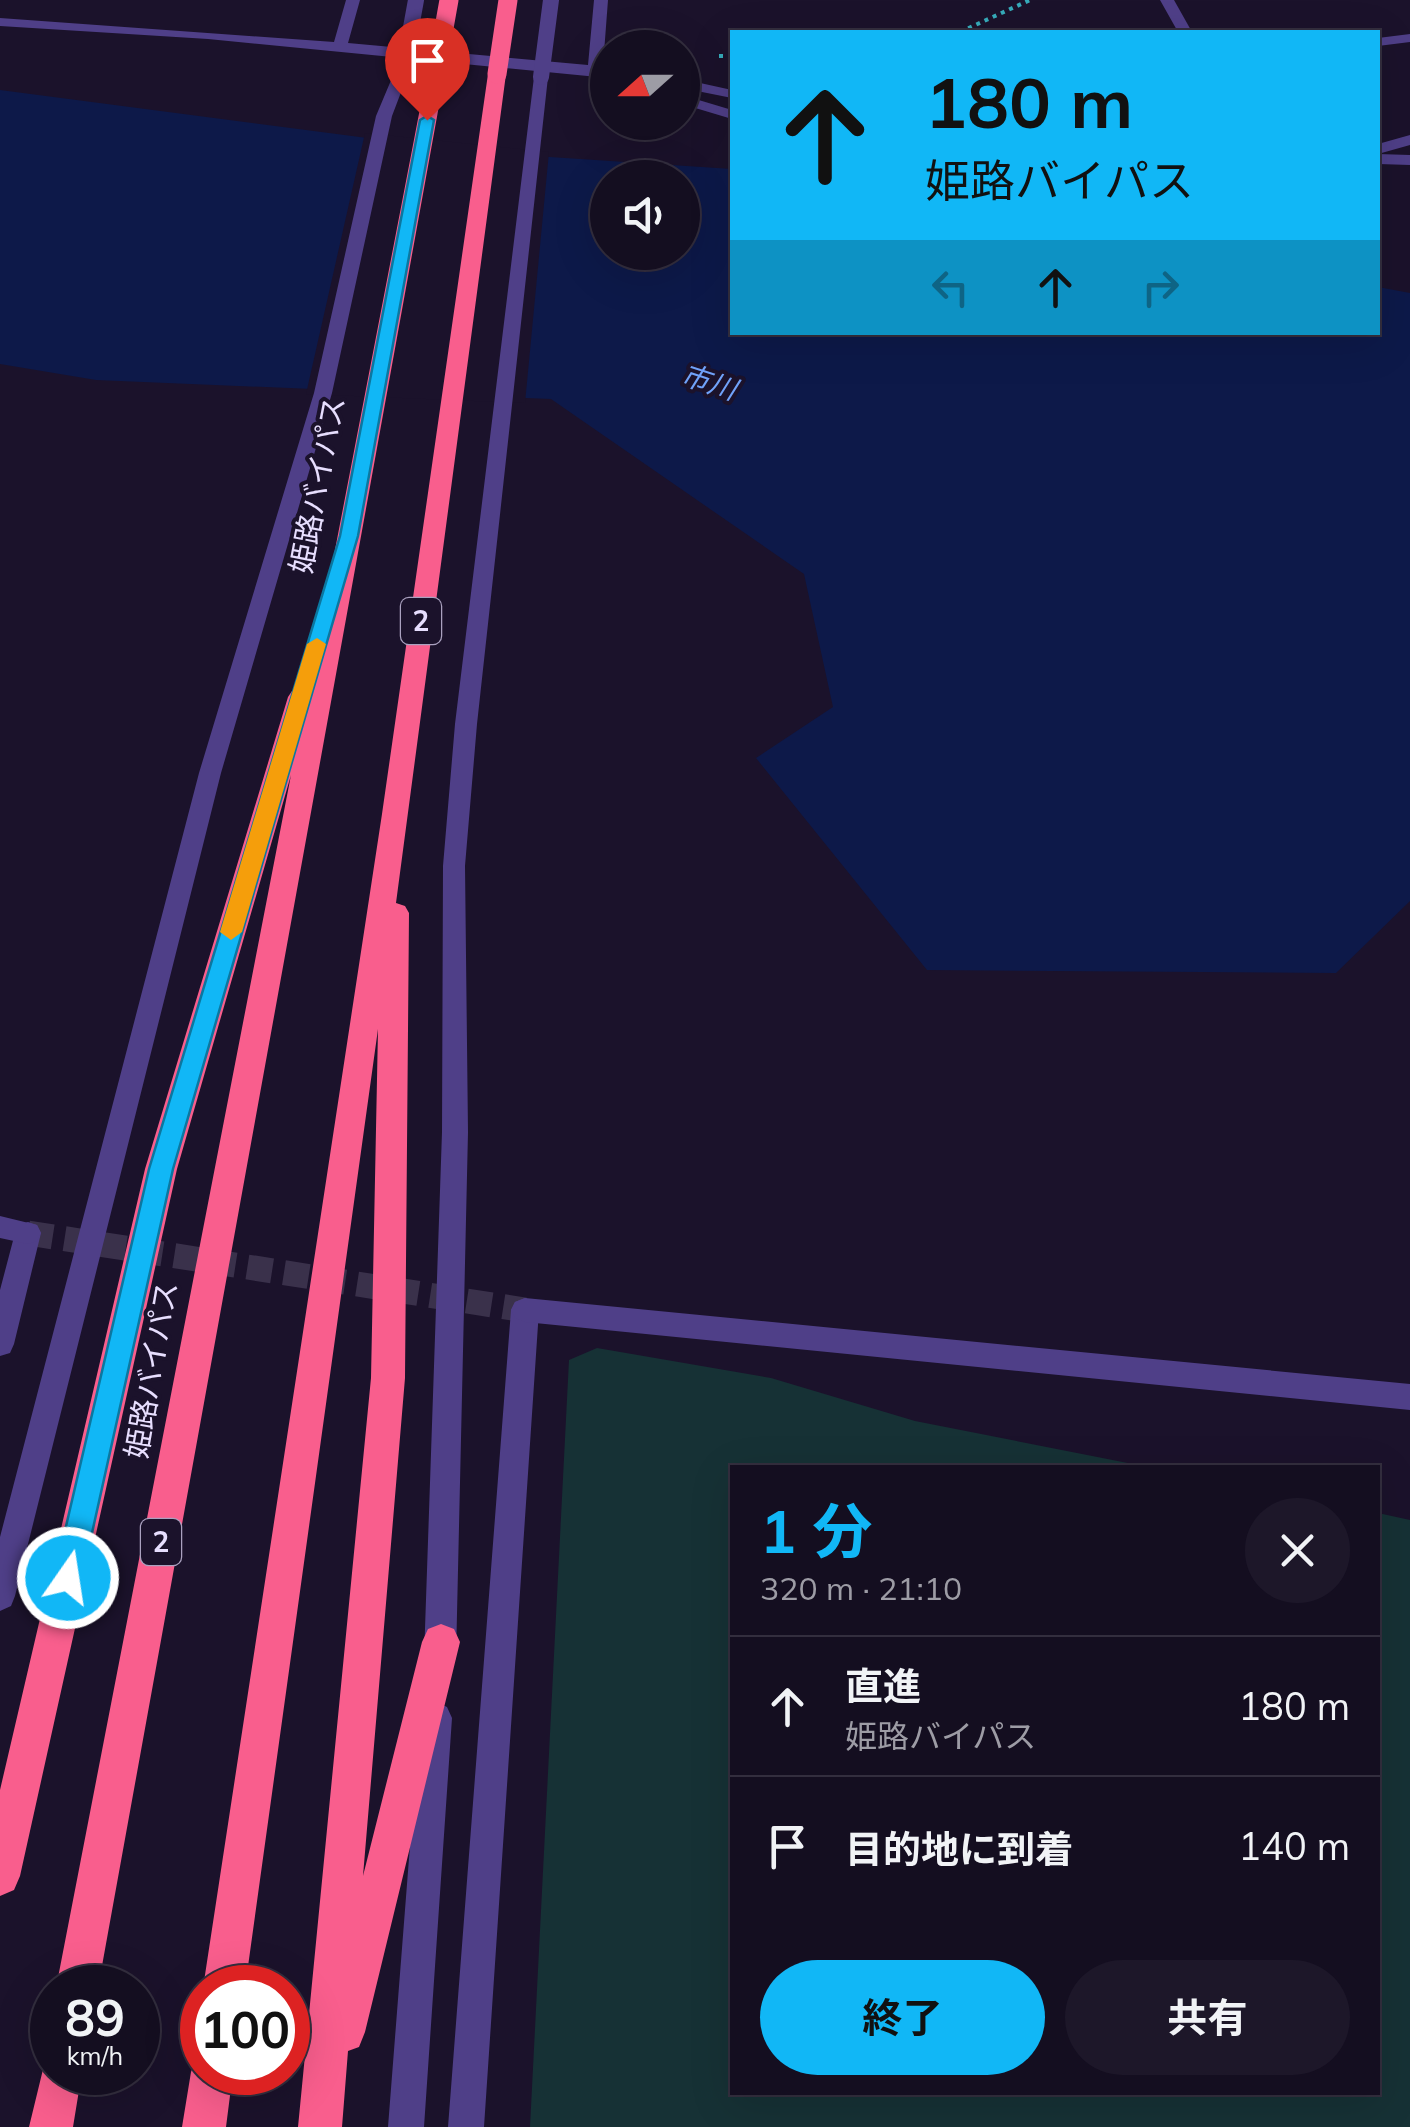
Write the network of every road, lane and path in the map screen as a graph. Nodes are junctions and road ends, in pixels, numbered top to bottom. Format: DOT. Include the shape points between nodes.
graph roads {
  1 [pos="353,0"];
  2 [pos="416,0"];
  3 [pos="450,0"];
  4 [pos="508,0"];
  5 [pos="551,0"];
  6 [pos="601,0"];
  7 [pos="1030,0"];
  8 [pos="1166,0"];
  9 [pos="0,22"];
  10 [pos="602,30"];
  11 [pos="964,30"];
  12 [pos="1184,30"];
  13 [pos="1410,38"];
  14 [pos="1380,42"];
  15 [pos="340,47"];
  16 [pos="590,71"];
  17 [pos="700,87"];
  18 [pos="730,94"];
  19 [pos="700,104"];
  20 [pos="730,114"];
  21 [pos="1410,140"];
  22 [pos="1380,148"];
  23 [pos="1380,159"];
  24 [pos="1410,160"];
  25 [pos="349,536"];
  26 [pos="395,814"];
  27 [pos="0,1226"];
  28 [pos="0,1344"];
  29 [pos="1410,1397"];
  30 [pos="0,1596"];
  31 [pos="441,1642"];
  32 [pos="0,1876"];
  33 [pos="81,1965"];
  34 [pos="227,1965"];
  35 [pos="57,2095"];
  36 [pos="209,2095"];
  37 [pos="51,2127"];
  38 [pos="204,2127"];
  39 [pos="320,2127"];
  40 [pos="406,2127"];
  41 [pos="466,2127"];
  1 -- 15 [label="street"];
  2 -- 30 [label="street, bridge" via="323,393 210,772"];
  3 -- 25 [label="highway, 姫路バイパス / 2, bridge"];
  4 -- 26 [label="highway, 2, bridge"];
  5 -- 31 [label="street, bridge" via="454,866 455,1132"];
  6 -- 10 [label="street"];
  7 -- 11 [label="path"];
  8 -- 12 [label="street"];
  9 -- 15 [label="street"];
  13 -- 14 [label="street"];
  15 -- 16 [label="street"];
  17 -- 18 [label="street"];
  19 -- 20 [label="street"];
  21 -- 22 [label="street"];
  23 -- 24 [label="street"];
  25 -- 32 [label="highway" via="161,1169"];
  25 -- 33 [label="highway, 姫路バイパス / 2"];
  26 -- 34 [label="highway, 2"];
  26 -- 39 [label="highway" via="388,1378"];
  27 -- 28 [label="street" via="28,1232"];
  29 -- 41 [label="street" via="524,1310"];
  31 -- 39 [label="highway"];
  31 -- 40 [label="street"];
  35 -- 37 [label="highway"];
  36 -- 38 [label="highway"];
}
